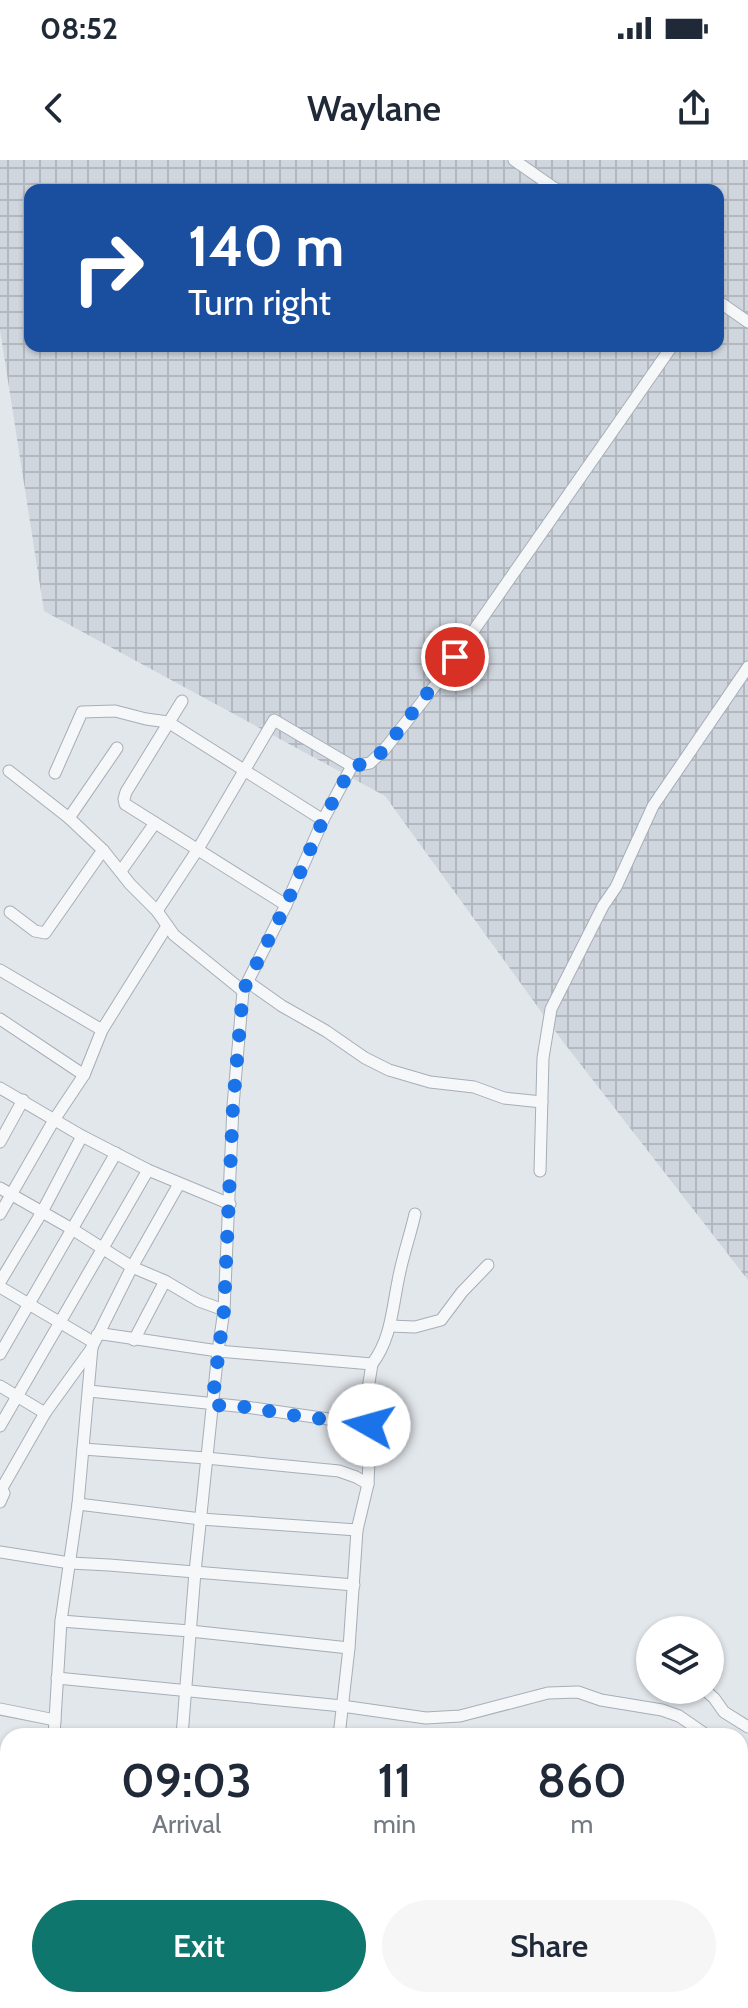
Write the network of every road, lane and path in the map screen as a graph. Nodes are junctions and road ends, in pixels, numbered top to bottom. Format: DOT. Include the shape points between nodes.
graph roads {
  1 [pos="514,160"];
  2 [pos="548,184"];
  3 [pos="724,305"];
  4 [pos="748,322"];
  5 [pos="668,352"];
  6 [pos="748,667"];
  7 [pos="182,701"];
  8 [pos="168,722"];
  9 [pos="117,748"];
  10 [pos="352,766"];
  11 [pos="245,769"];
  12 [pos="9,771"];
  13 [pos="55,773"];
  14 [pos="69,818"];
  15 [pos="323,820"];
  16 [pos="155,823"];
  17 [pos="198,849"];
  18 [pos="103,850"];
  19 [pos="121,871"];
  20 [pos="286,905"];
  21 [pos="157,911"];
  22 [pos="10,912"];
  23 [pos="167,926"];
  24 [pos="0,970"];
  25 [pos="246,986"];
  26 [pos="0,1019"];
  27 [pos="102,1030"];
  28 [pos="84,1075"];
  29 [pos="0,1088"];
  30 [pos="23,1100"];
  31 [pos="542,1102"];
  32 [pos="54,1120"];
  33 [pos="82,1136"];
  34 [pos="0,1142"];
  35 [pos="116,1153"];
  36 [pos="148,1170"];
  37 [pos="540,1171"];
  38 [pos="179,1184"];
  39 [pos="0,1188"];
  40 [pos="11,1195"];
  41 [pos="230,1204"];
  42 [pos="42,1212"];
  43 [pos="0,1214"];
  44 [pos="415,1214"];
  45 [pos="72,1229"];
  46 [pos="102,1248"];
  47 [pos="488,1265"];
  48 [pos="132,1267"];
  49 [pos="165,1281"];
  50 [pos="0,1284"];
  51 [pos="30,1304"];
  52 [pos="224,1310"];
  53 [pos="60,1321"];
  54 [pos="390,1326"];
  55 [pos="134,1340"];
  56 [pos="94,1342"];
  57 [pos="218,1351"];
  58 [pos="0,1354"];
  59 [pos="372,1364"];
  60 [pos="0,1386"];
  61 [pos="89,1391"];
  62 [pos="17,1396"];
  63 [pos="212,1405"];
  64 [pos="45,1413"];
  65 [pos="369,1425"];
  66 [pos="0,1426"];
  67 [pos="83,1449"];
  68 [pos="206,1458"];
  69 [pos="368,1484"];
  70 [pos="1,1488"];
  71 [pos="0,1502"];
  72 [pos="78,1504"];
  73 [pos="201,1519"];
  74 [pos="357,1530"];
  75 [pos="0,1552"];
  76 [pos="70,1563"];
  77 [pos="195,1572"];
  78 [pos="354,1585"];
  79 [pos="61,1621"];
  80 [pos="190,1631"];
  81 [pos="349,1648"];
  82 [pos="57,1678"];
  83 [pos="187,1691"];
  84 [pos="718,1704"];
  85 [pos="342,1706"];
  86 [pos="0,1709"];
  87 [pos="55,1720"];
  88 [pos="748,1727"];
  89 [pos="54,1728"];
  90 [pos="183,1728"];
  91 [pos="340,1728"];
  92 [pos="696,1728"];
  1 -- 2 [label="street"];
  3 -- 4 [label="street"];
  5 -- 10 [label="street" via="437,683 384,750 370,763"];
  6 -- 31 [label="street" via="653,806 551,1009"];
  7 -- 8 [label="street"];
  8 -- 11 [label="street"];
  8 -- 13 [label="street" via="115,711 82,712"];
  8 -- 16 [label="street" via="124,799"];
  9 -- 14 [label="street"];
  10 -- 11 [label="street" via="274,720"];
  10 -- 15 [label="street"];
  11 -- 15 [label="street"];
  11 -- 17 [label="street"];
  12 -- 14 [label="street"];
  14 -- 18 [label="street"];
  15 -- 20 [label="street"];
  16 -- 17 [label="street"];
  16 -- 19 [label="street"];
  17 -- 20 [label="street"];
  17 -- 21 [label="street"];
  18 -- 19 [label="street"];
  18 -- 22 [label="street" via="45,933"];
  19 -- 21 [label="street"];
  20 -- 25 [label="street"];
  21 -- 23 [label="street"];
  23 -- 25 [label="street"];
  23 -- 27 [label="street"];
  24 -- 27 [label="street"];
  25 -- 31 [label="street" via="389,1070"];
  25 -- 41 [label="street" via="233,1106"];
  26 -- 28 [label="street"];
  27 -- 28 [label="street"];
  28 -- 32 [label="street"];
  29 -- 30 [label="street"];
  30 -- 32 [label="street"];
  30 -- 34 [label="street"];
  31 -- 37 [label="street"];
  32 -- 33 [label="street"];
  32 -- 40 [label="street"];
  33 -- 35 [label="street"];
  33 -- 42 [label="street"];
  35 -- 36 [label="street"];
  35 -- 45 [label="street"];
  36 -- 38 [label="street"];
  36 -- 46 [label="street"];
  38 -- 41 [label="street"];
  38 -- 48 [label="street"];
  39 -- 40 [label="street"];
  40 -- 42 [label="street"];
  40 -- 43 [label="street"];
  41 -- 52 [label="street"];
  42 -- 45 [label="street"];
  42 -- 50 [label="street"];
  44 -- 54 [label="street"];
  45 -- 46 [label="street"];
  45 -- 51 [label="street"];
  46 -- 48 [label="street"];
  46 -- 53 [label="street"];
  47 -- 54 [label="street" via="441,1320"];
  48 -- 49 [label="street"];
  48 -- 56 [label="street"];
  49 -- 52 [label="street"];
  49 -- 55 [label="street"];
  50 -- 51 [label="street"];
  51 -- 53 [label="street"];
  51 -- 58 [label="street"];
  52 -- 57 [label="street"];
  53 -- 56 [label="street"];
  53 -- 62 [label="street"];
  54 -- 59 [label="street"];
  55 -- 56 [label="street" via="103,1334"];
  55 -- 57 [label="street"];
  56 -- 61 [label="street"];
  56 -- 64 [label="street"];
  57 -- 59 [label="street"];
  57 -- 63 [label="street"];
  59 -- 65 [label="street" via="366,1401"];
  60 -- 62 [label="street"];
  61 -- 63 [label="street"];
  61 -- 67 [label="street"];
  62 -- 64 [label="street"];
  62 -- 66 [label="street"];
  63 -- 65 [label="street"];
  63 -- 68 [label="street"];
  64 -- 70 [label="street"];
  65 -- 69 [label="street"];
  67 -- 68 [label="street"];
  67 -- 72 [label="street"];
  68 -- 69 [label="street" via="339,1471"];
  68 -- 73 [label="street"];
  69 -- 74 [label="street"];
  70 -- 71 [label="street"];
  72 -- 73 [label="street"];
  72 -- 76 [label="street"];
  73 -- 74 [label="street"];
  73 -- 77 [label="street"];
  74 -- 78 [label="street"];
  75 -- 76 [label="street"];
  76 -- 77 [label="street"];
  76 -- 79 [label="street"];
  77 -- 78 [label="street"];
  77 -- 80 [label="street"];
  78 -- 81 [label="street"];
  79 -- 80 [label="street"];
  79 -- 82 [label="street"];
  80 -- 81 [label="street"];
  80 -- 83 [label="street"];
  81 -- 85 [label="street"];
  82 -- 83 [label="street"];
  82 -- 87 [label="street"];
  83 -- 85 [label="street"];
  83 -- 90 [label="street"];
  84 -- 88 [label="street"];
  85 -- 91 [label="street"];
  85 -- 92 [label="street" via="426,1718 460,1716 548,1693 578,1692 662,1710"];
  86 -- 87 [label="street"];
  87 -- 89 [label="street"];
}
